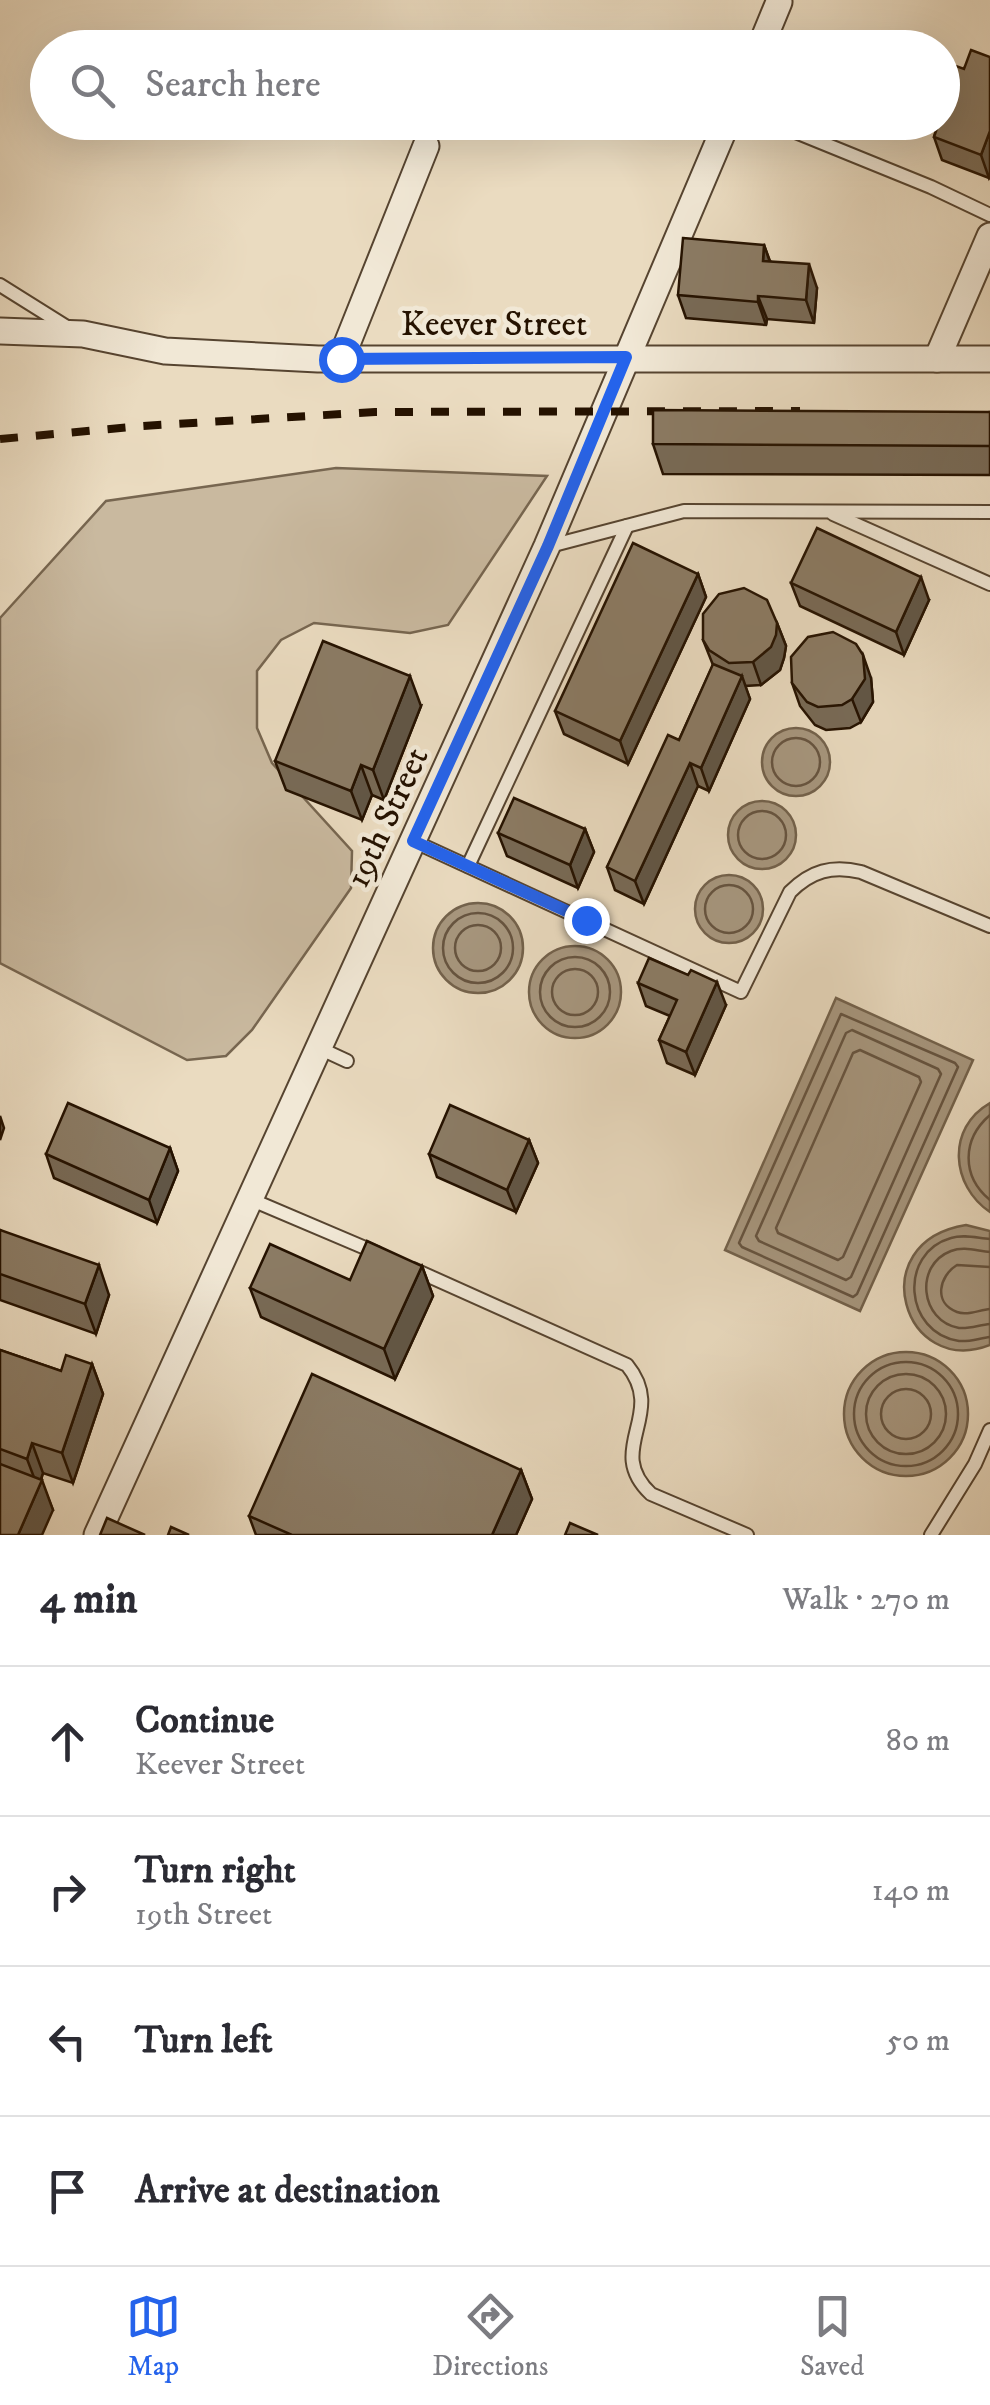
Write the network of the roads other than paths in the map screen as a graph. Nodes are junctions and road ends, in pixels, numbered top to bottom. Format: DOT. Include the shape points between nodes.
graph roads {
  1 [pos="779,2"];
  2 [pos="767,30"];
  3 [pos="719,140"];
  4 [pos="815,140"];
  5 [pos="426,146"];
  6 [pos="990,215"];
  7 [pos="990,236"];
  8 [pos="0,286"];
  9 [pos="0,331"];
  10 [pos="84,334"];
  11 [pos="626,357"];
  12 [pos="341,359"];
  13 [pos="937,359"];
  14 [pos="990,359"];
  15 [pos="827,511"];
  16 [pos="990,512"];
  17 [pos="627,526"];
  18 [pos="548,546"];
  19 [pos="990,584"];
  20 [pos="413,841"];
  21 [pos="468,866"];
  22 [pos="990,926"];
  23 [pos="319,1048"];
  24 [pos="347,1061"];
  25 [pos="250,1199"];
  26 [pos="386,1257"];
  27 [pos="402,1264"];
  28 [pos="990,1430"];
  29 [pos="97,1535"];
  30 [pos="747,1535"];
  31 [pos="931,1535"];
  1 -- 2 [label="street"];
  3 -- 11 [label="street, 19th Street"];
  4 -- 6 [label="lane"];
  5 -- 12 [label="street"];
  7 -- 13 [label="street"];
  8 -- 10 [label="lane"];
  9 -- 10 [label="street, Keever Street"];
  10 -- 12 [label="street, Keever Street" via="165,351"];
  11 -- 12 [label="street, Keever Street"];
  11 -- 13 [label="street, Keever Street"];
  11 -- 18 [label="street, 19th Street"];
  13 -- 14 [label="street, Keever Street"];
  15 -- 16 [label="lane"];
  15 -- 17 [label="lane" via="684,510"];
  15 -- 19 [label="lane"];
  17 -- 18 [label="lane"];
  17 -- 21 [label="lane"];
  18 -- 20 [label="street, 19th Street"];
  20 -- 21 [label="lane"];
  20 -- 23 [label="street, 19th Street"];
  21 -- 22 [label="lane" via="742,992 790,892 818,872 861,872"];
  23 -- 24 [label="lane"];
  23 -- 25 [label="street, 19th Street"];
  25 -- 26 [label="lane"];
  25 -- 29 [label="street, 19th Street"];
  27 -- 30 [label="lane" via="627,1365 642,1393 632,1447 639,1483"];
  28 -- 31 [label="lane"];
}
